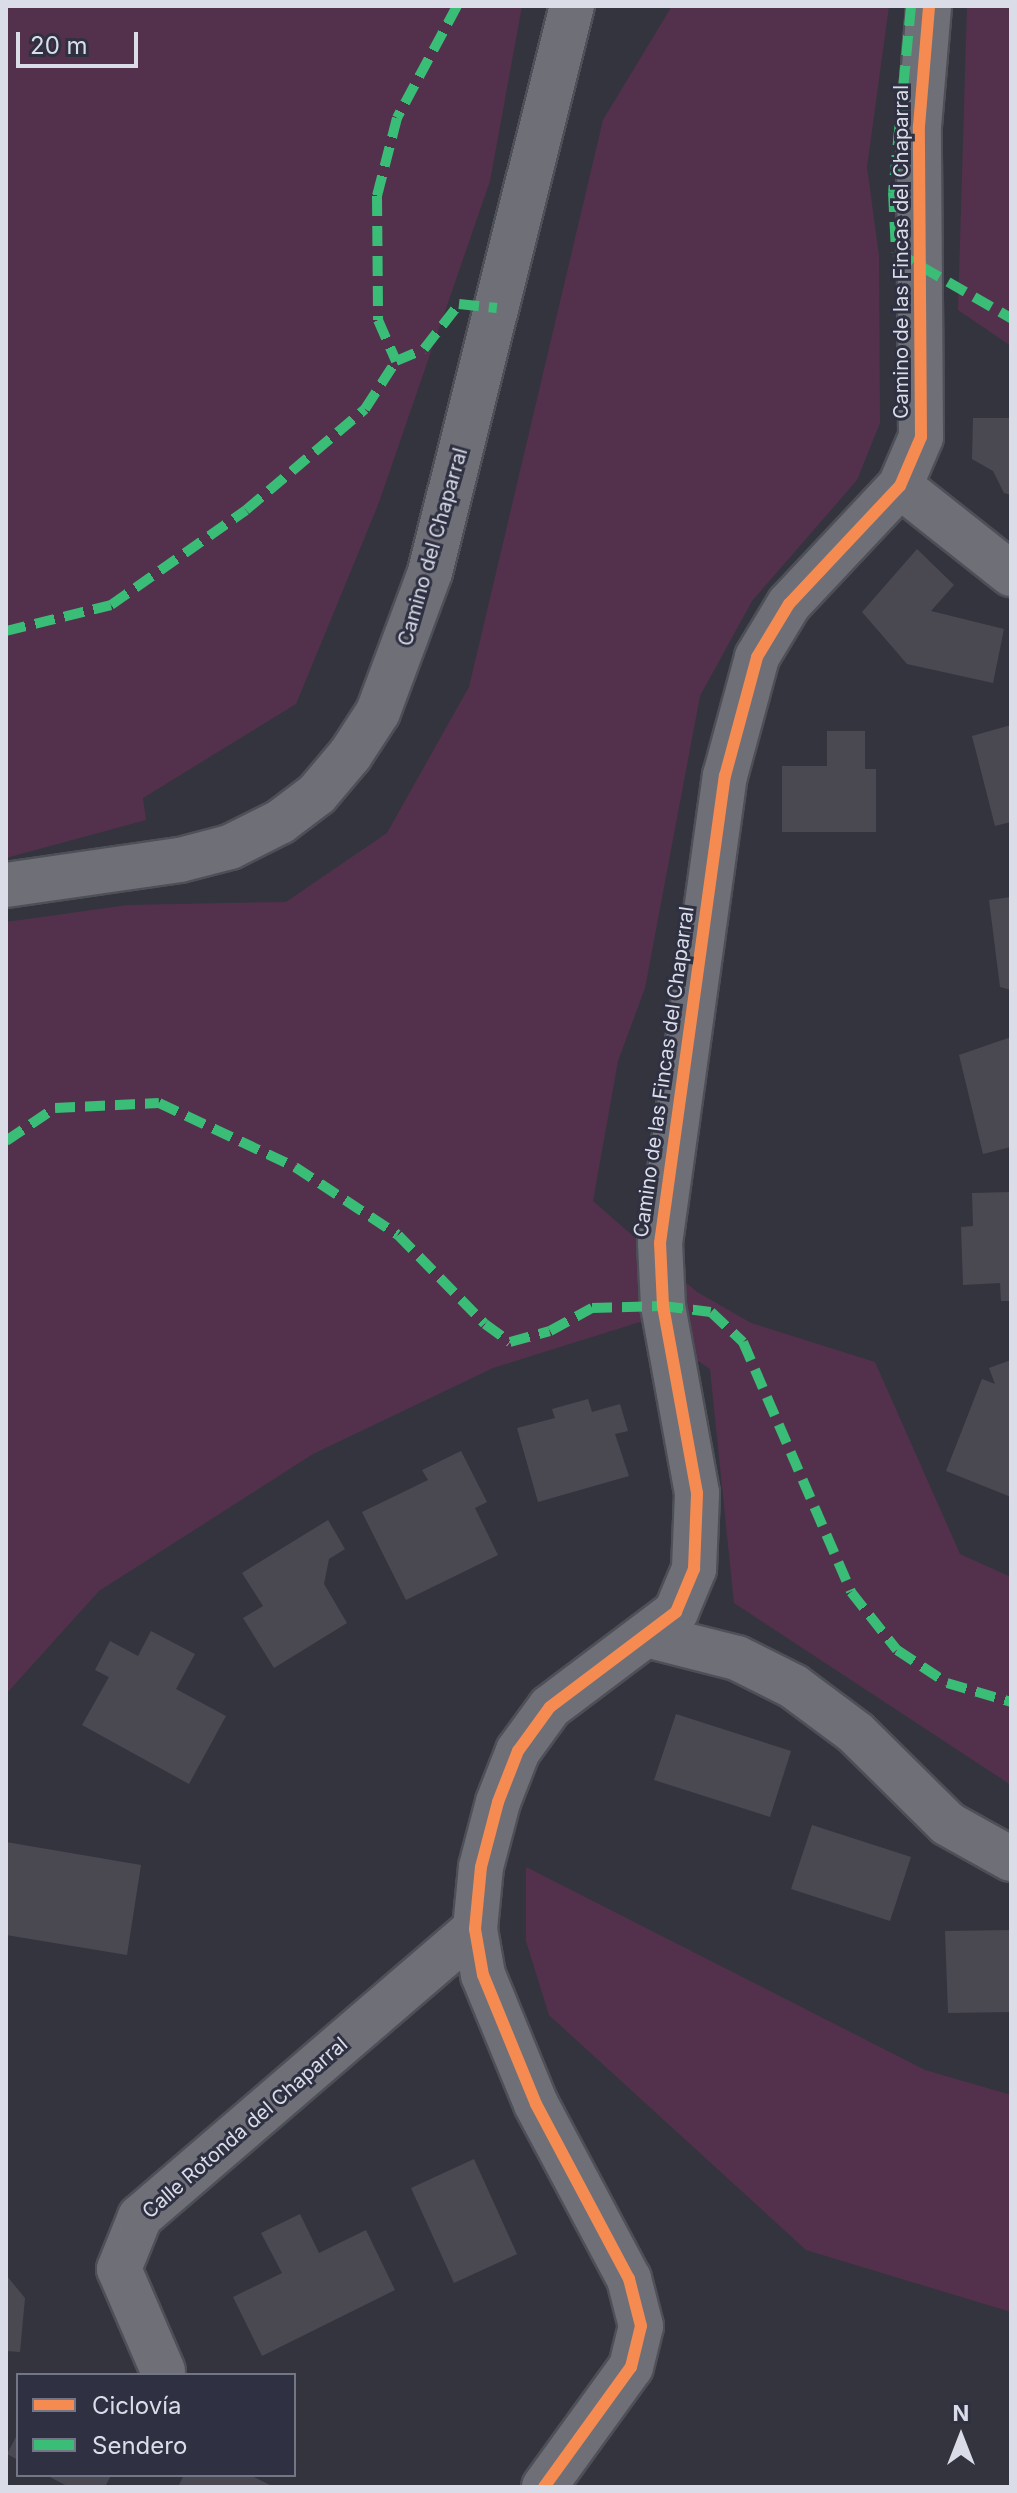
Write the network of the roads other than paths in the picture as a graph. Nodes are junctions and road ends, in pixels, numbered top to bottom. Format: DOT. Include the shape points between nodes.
graph roads {
  1 [pos="572,6"];
  2 [pos="929,6"];
  3 [pos="900,486"];
  4 [pos="1011,574"];
  5 [pos="6,885"];
  6 [pos="650,1636"];
  7 [pos="1011,1859"];
  8 [pos="475,1929"];
  9 [pos="163,2371"];
  10 [pos="544,2487"];
  1 -- 5 [label="street, Camino del Chaparral" via="430,572 400,660 364,734 317,794 280,822 230,847 180,860"];
  2 -- 3 [label="street, Camino de las Fincas del Chaparral" via="919,126 921,437"];
  3 -- 4 [label="street"];
  3 -- 6 [label="street, Camino de las Fincas del Chaparral" via="789,604 757,657 734,730 660,1243 663,1306 699,1531 694,1569 676,1612"];
  6 -- 7 [label="street" via="737,1658 793,1686 856,1733 948,1824"];
  6 -- 8 [label="street, Camino de las Fincas del Chaparral" via="550,1707 518,1751 481,1867"];
  8 -- 9 [label="street, Calle Rotonda del Chaparral" via="140,2217 119,2269"];
  8 -- 10 [label="street, Camino de las Fincas del Chaparral" via="483,1975 503,2031 629,2279 641,2326 631,2367"];
}
